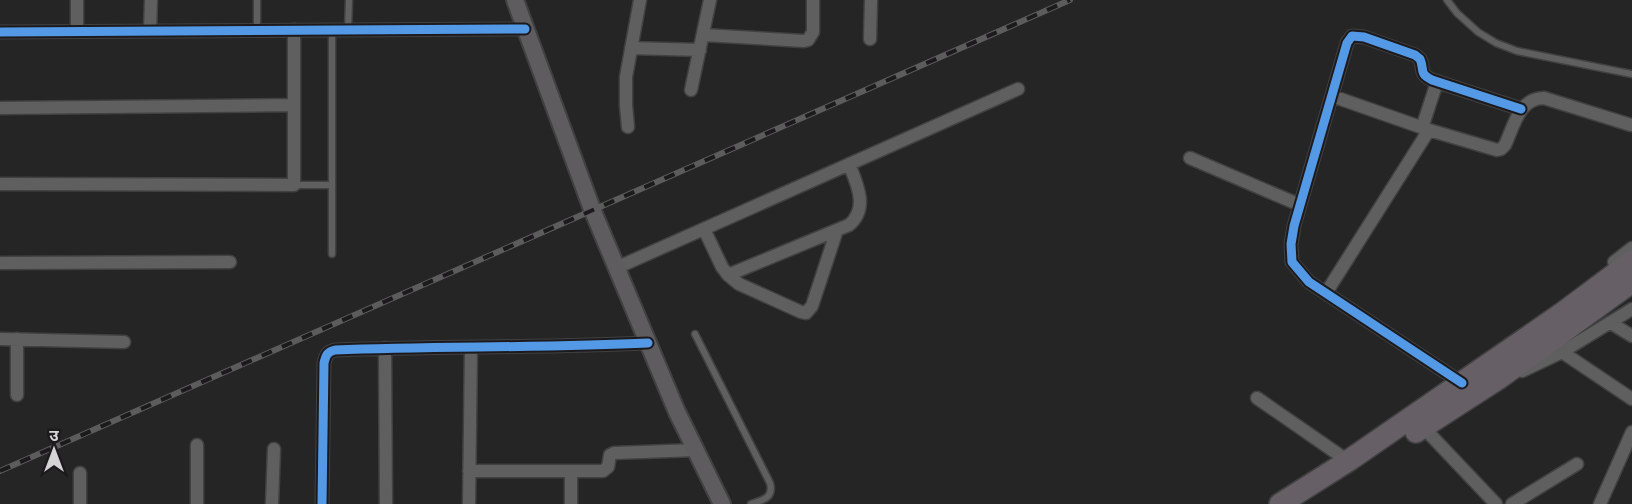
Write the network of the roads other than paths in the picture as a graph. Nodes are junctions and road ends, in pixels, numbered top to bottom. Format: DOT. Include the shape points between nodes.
graph roads {
  1 [pos="77,0"];
  2 [pos="151,0"];
  3 [pos="257,0"];
  4 [pos="349,0"];
  5 [pos="515,0"];
  6 [pos="640,0"];
  7 [pos="710,0"];
  8 [pos="813,0"];
  9 [pos="871,0"];
  10 [pos="1447,0"];
  11 [pos="525,29"];
  12 [pos="257,30"];
  13 [pos="294,30"];
  14 [pos="332,30"];
  15 [pos="348,30"];
  16 [pos="77,31"];
  17 [pos="150,31"];
  18 [pos="0,32"];
  19 [pos="704,35"];
  20 [pos="870,39"];
  21 [pos="631,48"];
  22 [pos="700,50"];
  23 [pos="1632,74"];
  24 [pos="1437,82"];
  25 [pos="1018,89"];
  26 [pos="691,90"];
  27 [pos="1332,96"];
  28 [pos="294,105"];
  29 [pos="0,108"];
  30 [pos="1521,109"];
  31 [pos="1631,125"];
  32 [pos="628,127"];
  33 [pos="1425,129"];
  34 [pos="1190,158"];
  35 [pos="849,164"];
  36 [pos="0,184"];
  37 [pos="294,185"];
  38 [pos="332,185"];
  39 [pos="1300,205"];
  40 [pos="704,229"];
  41 [pos="837,230"];
  42 [pos="1632,248"];
  43 [pos="332,254"];
  44 [pos="1632,261"];
  45 [pos="230,262"];
  46 [pos="0,263"];
  47 [pos="616,268"];
  48 [pos="728,275"];
  49 [pos="1632,282"];
  50 [pos="1326,293"];
  51 [pos="1632,309"];
  52 [pos="1561,314"];
  53 [pos="1611,323"];
  54 [pos="695,334"];
  55 [pos="1632,336"];
  56 [pos="0,339"];
  57 [pos="17,339"];
  58 [pos="124,342"];
  59 [pos="648,343"];
  60 [pos="471,347"];
  61 [pos="385,348"];
  62 [pos="1562,352"];
  63 [pos="1498,379"];
  64 [pos="1461,383"];
  65 [pos="17,395"];
  66 [pos="1257,398"];
  67 [pos="1632,399"];
  68 [pos="1423,427"];
  69 [pos="1632,432"];
  70 [pos="197,445"];
  71 [pos="274,449"];
  72 [pos="696,450"];
  73 [pos="1348,461"];
  74 [pos="1626,461"];
  75 [pos="1577,464"];
  76 [pos="469,471"];
  77 [pos="571,472"];
  78 [pos="80,473"];
  79 [pos="80,504"];
  80 [pos="197,504"];
  81 [pos="272,504"];
  82 [pos="322,504"];
  83 [pos="386,504"];
  84 [pos="469,504"];
  85 [pos="570,504"];
  86 [pos="722,504"];
  87 [pos="750,504"];
  88 [pos="1280,504"];
  89 [pos="1305,504"];
  90 [pos="1496,504"];
  91 [pos="1512,504"];
  92 [pos="1600,504"];
  1 -- 16 [label="street"];
  2 -- 17 [label="street"];
  3 -- 12 [label="lane"];
  4 -- 15 [label="lane"];
  5 -- 11 [label="main road"];
  6 -- 21 [label="street"];
  7 -- 19 [label="street"];
  8 -- 19 [label="street" via="813,32 808,40"];
  9 -- 20 [label="street"];
  10 -- 23 [label="lane" via="1478,32 1496,43 1517,51"];
  11 -- 15 [label="street"];
  11 -- 47 [label="main road"];
  12 -- 13 [label="street"];
  12 -- 17 [label="street"];
  13 -- 14 [label="street"];
  13 -- 28 [label="street"];
  14 -- 15 [label="street"];
  14 -- 38 [label="lane"];
  16 -- 17 [label="street"];
  16 -- 18 [label="street"];
  19 -- 22 [label="street"];
  21 -- 22 [label="street"];
  21 -- 32 [label="street"];
  22 -- 26 [label="street"];
  24 -- 27 [label="street" via="1422,73 1420,59 1415,56 1357,35 1347,43"];
  24 -- 30 [label="street"];
  24 -- 33 [label="street"];
  25 -- 35 [label="street"];
  27 -- 33 [label="street"];
  27 -- 39 [label="street"];
  28 -- 29 [label="street"];
  28 -- 37 [label="street"];
  30 -- 31 [label="street" via="1528,101 1544,98"];
  30 -- 33 [label="street" via="1505,145 1497,150"];
  33 -- 50 [label="street"];
  34 -- 39 [label="street"];
  35 -- 40 [label="street"];
  35 -- 41 [label="street" via="861,200 860,210 856,219"];
  36 -- 37 [label="street"];
  37 -- 38 [label="lane"];
  38 -- 43 [label="lane"];
  39 -- 50 [label="street" via="1291,244 1292,262"];
  40 -- 47 [label="street"];
  40 -- 48 [label="street"];
  41 -- 48 [label="street"];
  41 -- 48 [label="street" via="812,306 806,313 739,284"];
  42 -- 52 [label="street" via="1571,295"];
  44 -- 52 [label="highway"];
  45 -- 46 [label="street"];
  47 -- 59 [label="main road"];
  49 -- 63 [label="highway"];
  50 -- 64 [label="street"];
  51 -- 53 [label="street"];
  52 -- 64 [label="highway"];
  53 -- 55 [label="street"];
  53 -- 62 [label="street"];
  54 -- 87 [label="lane" via="770,483 770,496"];
  56 -- 57 [label="street"];
  57 -- 58 [label="street"];
  57 -- 65 [label="street"];
  59 -- 60 [label="street"];
  59 -- 72 [label="main road"];
  60 -- 61 [label="street"];
  60 -- 76 [label="street"];
  61 -- 82 [label="street" via="335,350 326,356"];
  61 -- 83 [label="street"];
  62 -- 63 [label="street"];
  62 -- 67 [label="street"];
  63 -- 68 [label="highway"];
  64 -- 73 [label="highway"];
  66 -- 73 [label="street"];
  68 -- 89 [label="highway"];
  68 -- 90 [label="street"];
  69 -- 74 [label="street"];
  70 -- 80 [label="street"];
  71 -- 81 [label="street"];
  72 -- 77 [label="street" via="618,453 610,455 603,471"];
  72 -- 86 [label="main road"];
  73 -- 88 [label="highway"];
  74 -- 92 [label="street"];
  75 -- 91 [label="street"];
  76 -- 77 [label="street"];
  76 -- 84 [label="street"];
  77 -- 85 [label="street"];
  78 -- 79 [label="street"];
}
